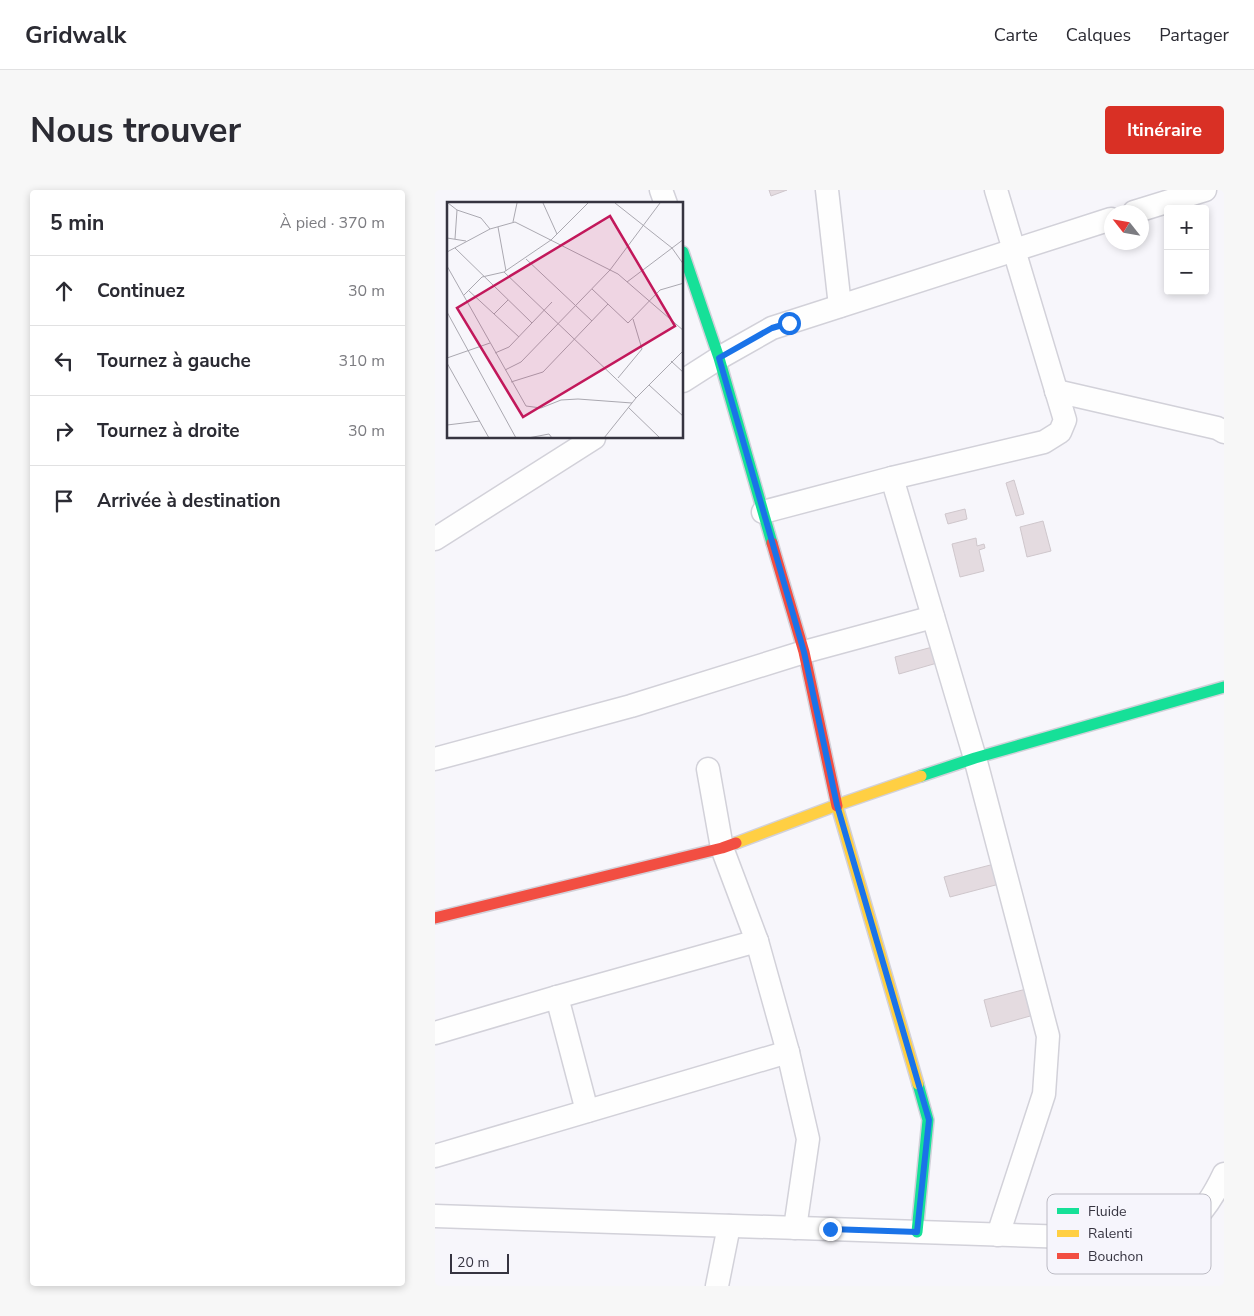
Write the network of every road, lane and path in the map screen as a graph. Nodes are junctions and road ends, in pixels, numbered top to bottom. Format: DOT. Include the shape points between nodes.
graph roads {
  1 [pos="661,190"];
  2 [pos="827,190"];
  3 [pos="996,190"];
  4 [pos="1205,190"];
  5 [pos="665,202"];
  6 [pos="1149,207"];
  7 [pos="1104,222"];
  8 [pos="1015,250"];
  9 [pos="684,255"];
  10 [pos="840,306"];
  11 [pos="719,358"];
  12 [pos="684,380"];
  13 [pos="1056,391"];
  14 [pos="1224,432"];
  15 [pos="592,439"];
  16 [pos="892,478"];
  17 [pos="763,512"];
  18 [pos="435,539"];
  19 [pos="933,617"];
  20 [pos="804,652"];
  21 [pos="1224,687"];
  22 [pos="975,758"];
  23 [pos="435,759"];
  24 [pos="708,769"];
  25 [pos="837,805"];
  26 [pos="722,848"];
  27 [pos="435,918"];
  28 [pos="757,940"];
  29 [pos="557,997"];
  30 [pos="435,1033"];
  31 [pos="788,1052"];
  32 [pos="587,1111"];
  33 [pos="435,1156"];
  34 [pos="1224,1174"];
  35 [pos="1211,1197"];
  36 [pos="435,1216"];
  37 [pos="729,1226"];
  38 [pos="795,1228"];
  39 [pos="917,1232"];
  40 [pos="998,1235"];
  41 [pos="1047,1237"];
  42 [pos="717,1286"];
  1 -- 5 [label="street"];
  2 -- 10 [label="street"];
  3 -- 8 [label="street"];
  4 -- 6 [label="street"];
  7 -- 8 [label="street"];
  8 -- 10 [label="street"];
  8 -- 13 [label="street"];
  9 -- 11 [label="street"];
  10 -- 11 [label="street" via="772,328"];
  11 -- 12 [label="street"];
  11 -- 17 [label="street"];
  13 -- 14 [label="street"];
  13 -- 16 [label="street" via="1065,420 1060,432 1043,442"];
  15 -- 18 [label="street"];
  16 -- 17 [label="street"];
  16 -- 19 [label="street"];
  17 -- 20 [label="street"];
  19 -- 20 [label="street"];
  19 -- 22 [label="street"];
  20 -- 23 [label="street" via="631,706"];
  20 -- 25 [label="street"];
  21 -- 22 [label="street"];
  22 -- 25 [label="street"];
  22 -- 40 [label="street" via="1048,1036 1044,1094"];
  24 -- 26 [label="street"];
  25 -- 26 [label="street"];
  25 -- 39 [label="street" via="929,1120"];
  26 -- 27 [label="street"];
  26 -- 28 [label="street"];
  28 -- 29 [label="street"];
  28 -- 31 [label="street"];
  29 -- 30 [label="street"];
  29 -- 32 [label="street"];
  31 -- 32 [label="street"];
  31 -- 38 [label="street" via="808,1139"];
  32 -- 33 [label="street"];
  34 -- 35 [label="street"];
  36 -- 37 [label="street"];
  37 -- 38 [label="street"];
  37 -- 42 [label="street"];
  38 -- 39 [label="street"];
  39 -- 40 [label="street"];
  40 -- 41 [label="street"];
}
